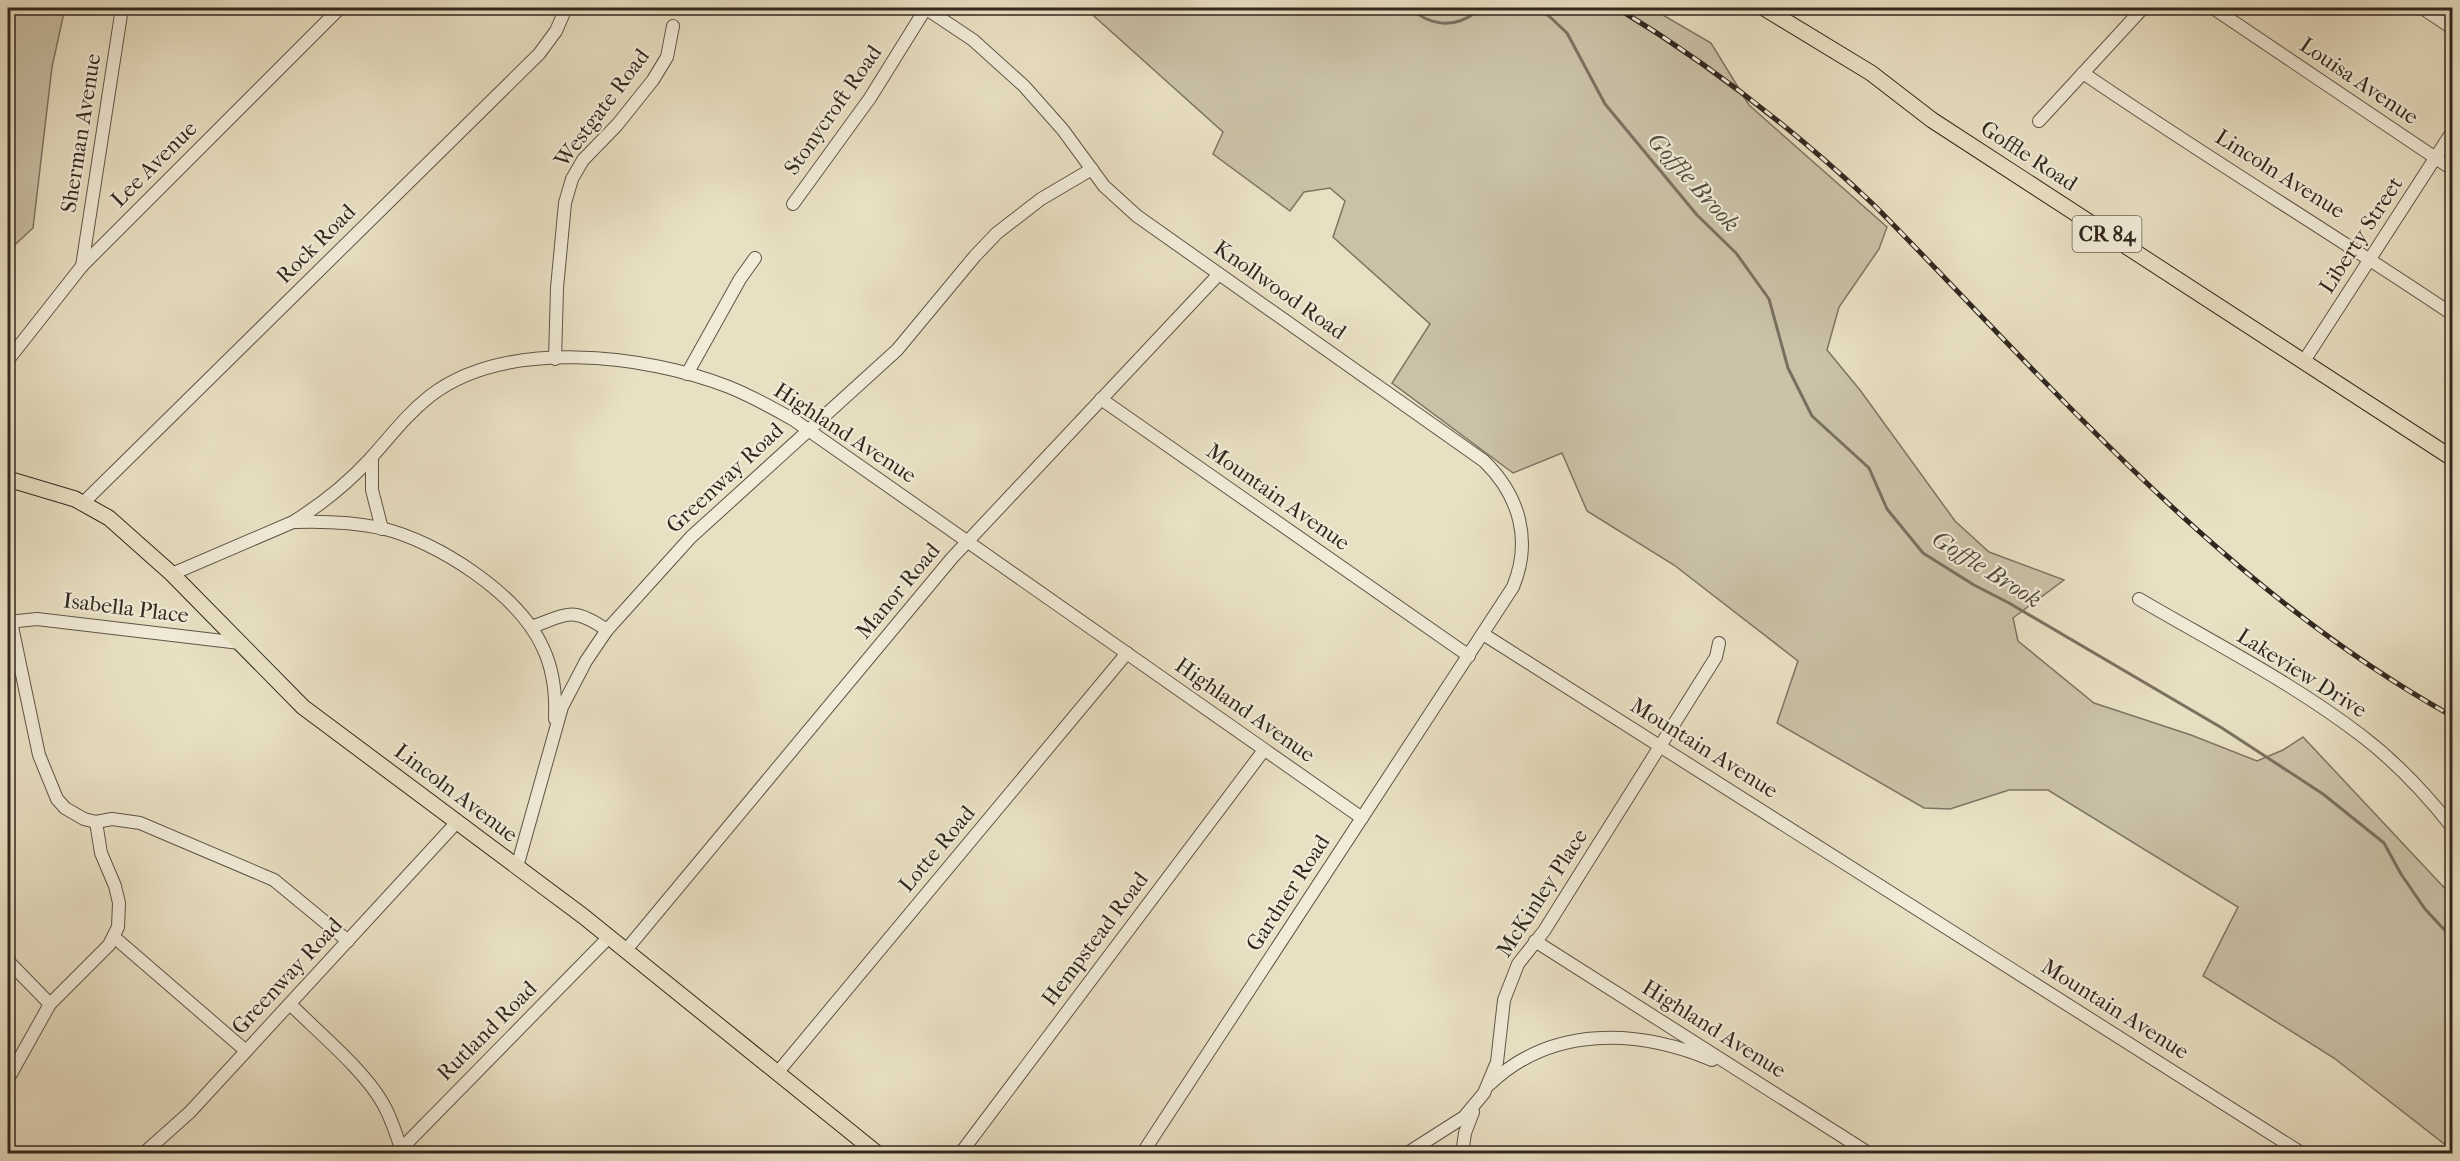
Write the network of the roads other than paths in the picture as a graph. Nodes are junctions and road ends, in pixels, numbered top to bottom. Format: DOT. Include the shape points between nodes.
graph roads {
  1 [pos="122,8"];
  2 [pos="340,8"];
  3 [pos="566,8"];
  4 [pos="925,8"];
  5 [pos="1764,8"];
  6 [pos="2143,8"];
  7 [pos="2213,8"];
  8 [pos="2422,8"];
  9 [pos="673,26"];
  10 [pos="2452,27"];
  11 [pos="2083,73"];
  12 [pos="2039,121"];
  13 [pos="2452,132"];
  14 [pos="2436,158"];
  15 [pos="1092,169"];
  16 [pos="2452,169"];
  17 [pos="793,204"];
  18 [pos="754,258"];
  19 [pos="2371,259"];
  20 [pos="82,266"];
  21 [pos="1219,273"];
  22 [pos="2452,314"];
  23 [pos="555,359"];
  24 [pos="8,360"];
  25 [pos="2304,361"];
  26 [pos="687,374"];
  27 [pos="1101,399"];
  28 [pos="808,430"];
  29 [pos="372,457"];
  30 [pos="2452,458"];
  31 [pos="8,479"];
  32 [pos="83,503"];
  33 [pos="293,522"];
  34 [pos="382,529"];
  35 [pos="967,541"];
  36 [pos="172,574"];
  37 [pos="2139,599"];
  38 [pos="9,622"];
  39 [pos="531,627"];
  40 [pos="607,630"];
  41 [pos="1483,633"];
  42 [pos="240,643"];
  43 [pos="1719,643"];
  44 [pos="1127,653"];
  45 [pos="1468,656"];
  46 [pos="554,736"];
  47 [pos="1661,746"];
  48 [pos="1264,750"];
  49 [pos="1362,818"];
  50 [pos="96,822"];
  51 [pos="457,822"];
  52 [pos="2452,827"];
  53 [pos="517,867"];
  54 [pos="114,937"];
  55 [pos="609,937"];
  56 [pos="348,941"];
  57 [pos="1535,941"];
  58 [pos="626,950"];
  59 [pos="8,961"];
  60 [pos="50,1004"];
  61 [pos="290,1004"];
  62 [pos="246,1051"];
  63 [pos="778,1072"];
  64 [pos="1743,1073"];
  65 [pos="8,1079"];
  66 [pos="1484,1093"];
  67 [pos="399,1152"];
  68 [pos="143,1154"];
  69 [pos="878,1154"];
  70 [pos="960,1154"];
  71 [pos="1142,1154"];
  72 [pos="1406,1154"];
  73 [pos="1462,1154"];
  74 [pos="1870,1154"];
  75 [pos="2303,1154"];
  1 -- 20 [label="street, Sherman Avenue"];
  2 -- 20 [label="street, Lee Avenue"];
  3 -- 32 [label="street, Rock Road" via="556,31 539,54"];
  4 -- 15 [label="street, Knollwood Road" via="973,40 1024,86"];
  4 -- 17 [label="street, Stonycroft Road" via="870,98"];
  5 -- 25 [label="main road, Goffle Road / CR 84" via="1871,73 1932,120"];
  6 -- 11 [label="street"];
  7 -- 14 [label="street, Louisa Avenue"];
  8 -- 10 [label="street"];
  9 -- 23 [label="street, Westgate Road" via="667,57 653,80 583,160 572,179 561,239"];
  11 -- 12 [label="street"];
  11 -- 19 [label="street, Lincoln Avenue"];
  13 -- 14 [label="street, Liberty Street"];
  14 -- 16 [label="street, Louisa Avenue"];
  14 -- 19 [label="street, Liberty Street"];
  15 -- 21 [label="street, Knollwood Road" via="1104,186 1137,216"];
  15 -- 28 [label="street, Greenway Road" via="1041,199 997,233 897,350"];
  18 -- 26 [label="street"];
  19 -- 22 [label="street, Lincoln Avenue"];
  19 -- 25 [label="street, Liberty Street"];
  20 -- 24 [label="street, Lee Avenue"];
  21 -- 27 [label="street, Manor Road"];
  21 -- 41 [label="street, Knollwood Road" via="1485,461 1502,480 1520,520 1523,551 1513,587"];
  23 -- 26 [label="street, Highland Avenue" via="609,360"];
  23 -- 29 [label="street, Highland Avenue" via="513,363 456,381 410,412"];
  25 -- 30 [label="main road, Goffle Road / CR 84"];
  26 -- 28 [label="street, Highland Avenue" via="753,398"];
  27 -- 35 [label="street, Manor Road"];
  27 -- 45 [label="street, Mountain Avenue"];
  28 -- 35 [label="street, Highland Avenue"];
  28 -- 40 [label="street, Greenway Road" via="691,537"];
  29 -- 33 [label="street, Highland Avenue" via="333,495"];
  29 -- 34 [label="street" via="372,490"];
  31 -- 32 [label="main road, Lincoln Avenue"];
  32 -- 36 [label="main road, Lincoln Avenue" via="109,518"];
  33 -- 34 [label="street" via="326,521"];
  33 -- 36 [label="street, Highland Avenue"];
  34 -- 39 [label="street" via="422,544 468,570 507,600"];
  35 -- 44 [label="street, Highland Avenue"];
  35 -- 58 [label="street, Manor Road"];
  36 -- 42 [label="main road, Lincoln Avenue"];
  37 -- 52 [label="street, Lakeview Drive" via="2318,704 2364,737 2412,781"];
  38 -- 42 [label="street, Isabella Place" via="37,619"];
  38 -- 50 [label="street" via="47,778 65,808"];
  39 -- 40 [label="street" via="568,614 586,616"];
  39 -- 46 [label="street" via="544,648 551,673"];
  40 -- 46 [label="street, Greenway Road" via="573,683"];
  41 -- 45 [label="street"];
  41 -- 47 [label="street, Mountain Avenue"];
  42 -- 51 [label="main road, Lincoln Avenue" via="303,707"];
  43 -- 47 [label="street, McKinley Place" via="1716,657"];
  44 -- 48 [label="street, Highland Avenue"];
  44 -- 63 [label="street, Lotte Road"];
  45 -- 49 [label="street, Gardner Road"];
  46 -- 53 [label="street, Greenway Road"];
  47 -- 57 [label="street, McKinley Place"];
  47 -- 75 [label="street, Mountain Avenue"];
  48 -- 49 [label="street, Highland Avenue"];
  48 -- 70 [label="street, Hempstead Road"];
  49 -- 71 [label="street, Gardner Road"];
  50 -- 54 [label="street" via="101,853 119,903"];
  50 -- 56 [label="street" via="112,819 140,823 274,880"];
  51 -- 53 [label="main road, Lincoln Avenue"];
  51 -- 56 [label="street, Greenway Road"];
  53 -- 55 [label="main road, Lincoln Avenue"];
  54 -- 60 [label="street"];
  54 -- 62 [label="street"];
  55 -- 58 [label="main road, Lincoln Avenue"];
  55 -- 67 [label="street, Rutland Road"];
  56 -- 61 [label="street, Greenway Road"];
  57 -- 64 [label="street, Highland Avenue"];
  57 -- 66 [label="street, McKinley Place" via="1518,963 1504,1000 1497,1062"];
  58 -- 63 [label="main road, Lincoln Avenue"];
  59 -- 60 [label="street"];
  60 -- 65 [label="street"];
  61 -- 62 [label="street, Greenway Road"];
  61 -- 67 [label="street" via="382,1100"];
  62 -- 68 [label="street, Greenway Road" via="190,1112"];
  63 -- 69 [label="main road, Lincoln Avenue"];
  64 -- 66 [label="street" via="1694,1052 1638,1038 1576,1039 1552,1046 1511,1067"];
  64 -- 74 [label="street, Highland Avenue"];
  66 -- 72 [label="street, McKinley Place" via="1464,1117"];
  66 -- 73 [label="street" via="1465,1133"];
}
